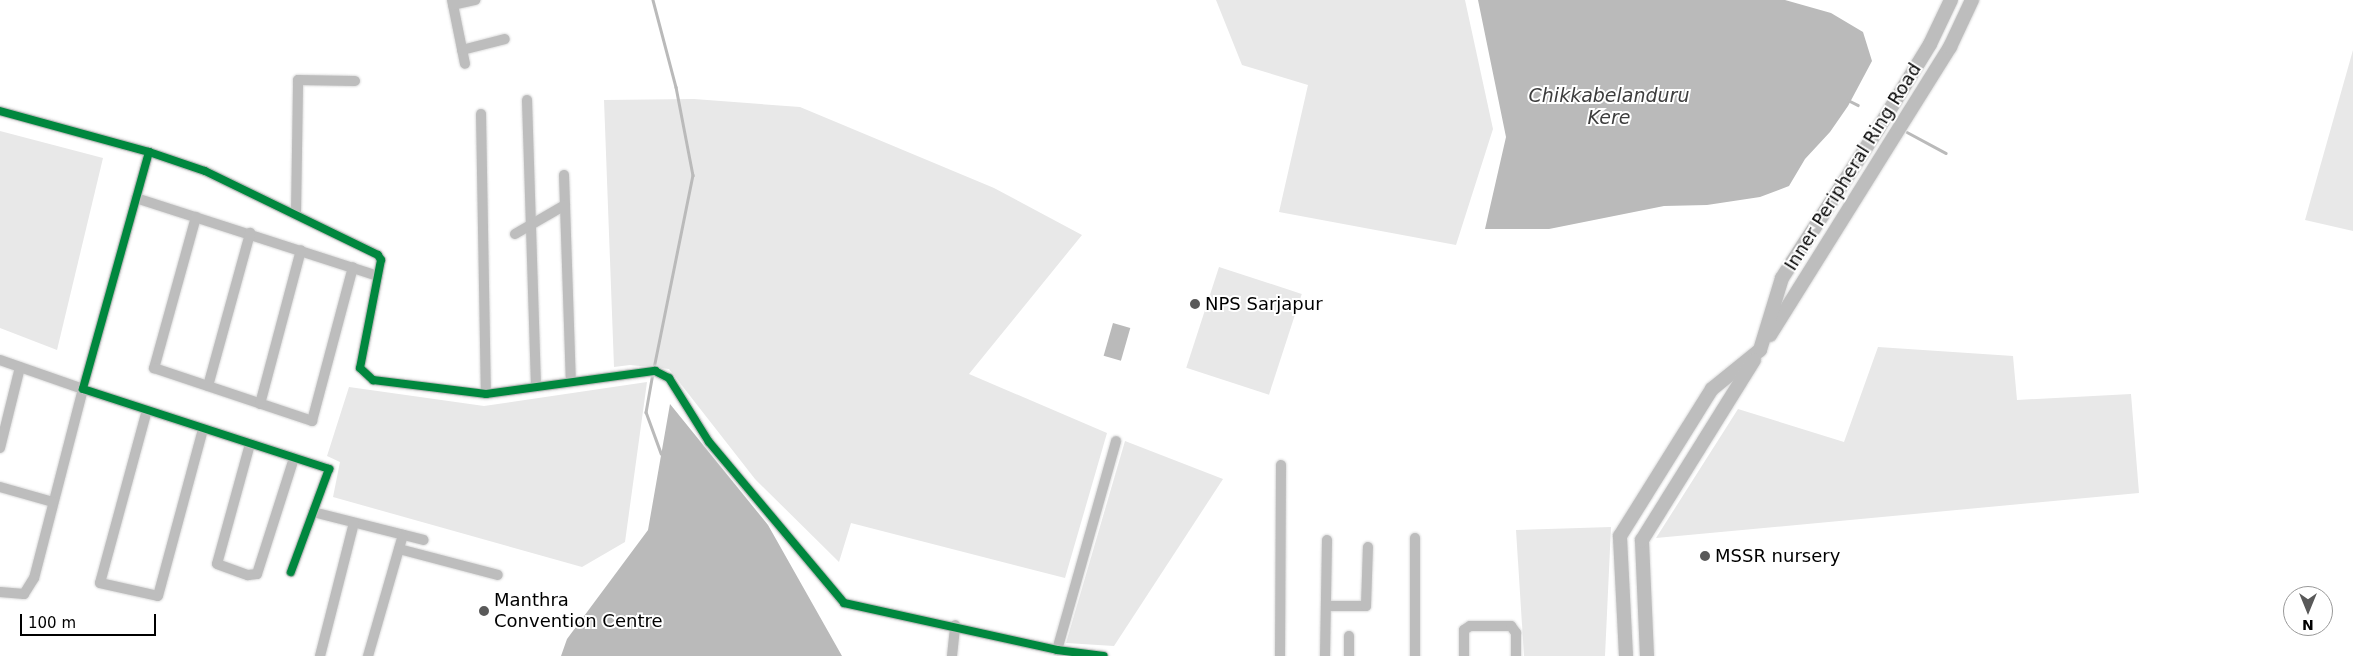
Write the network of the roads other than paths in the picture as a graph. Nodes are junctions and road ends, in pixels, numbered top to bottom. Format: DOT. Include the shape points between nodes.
graph roads {
  1 [pos="475,0"];
  2 [pos="1951,0"];
  3 [pos="1972,0"];
  4 [pos="453,2"];
  5 [pos="505,39"];
  6 [pos="462,50"];
  7 [pos="464,64"];
  8 [pos="355,81"];
  9 [pos="527,100"];
  10 [pos="0,111"];
  11 [pos="480,114"];
  12 [pos="149,152"];
  13 [pos="564,176"];
  14 [pos="136,198"];
  15 [pos="565,205"];
  16 [pos="296,214"];
  17 [pos="196,217"];
  18 [pos="531,225"];
  19 [pos="250,233"];
  20 [pos="515,234"];
  21 [pos="301,250"];
  22 [pos="353,267"];
  23 [pos="378,276"];
  24 [pos="1760,350"];
  25 [pos="0,360"];
  26 [pos="20,367"];
  27 [pos="571,381"];
  28 [pos="208,386"];
  29 [pos="536,386"];
  30 [pos="83,389"];
  31 [pos="486,394"];
  32 [pos="260,404"];
  33 [pos="147,410"];
  34 [pos="203,429"];
  35 [pos="1116,441"];
  36 [pos="250,444"];
  37 [pos="0,448"];
  38 [pos="294,458"];
  39 [pos="1281,465"];
  40 [pos="0,487"];
  41 [pos="53,502"];
  42 [pos="313,512"];
  43 [pos="354,523"];
  44 [pos="403,535"];
  45 [pos="1415,538"];
  46 [pos="424,540"];
  47 [pos="1326,540"];
  48 [pos="1368,547"];
  49 [pos="399,549"];
  50 [pos="291,572"];
  51 [pos="498,575"];
  52 [pos="0,592"];
  53 [pos="1326,606"];
  54 [pos="955,625"];
  55 [pos="1349,636"];
  56 [pos="1061,652"];
  57 [pos="320,656"];
  58 [pos="368,656"];
  59 [pos="952,656"];
  60 [pos="1104,656"];
  61 [pos="1280,656"];
  62 [pos="1325,656"];
  63 [pos="1349,656"];
  64 [pos="1415,656"];
  65 [pos="1464,656"];
  66 [pos="1516,656"];
  67 [pos="1626,656"];
  68 [pos="1647,656"];
  1 -- 4 [label="street"];
  2 -- 24 [label="main road, Inner Peripheral Ring Road" via="1930,44 1782,278"];
  3 -- 24 [label="main road, Inner Peripheral Ring Road" via="1950,46"];
  4 -- 6 [label="street"];
  5 -- 6 [label="street"];
  6 -- 7 [label="street"];
  8 -- 16 [label="street" via="298,80"];
  9 -- 18 [label="street"];
  10 -- 12 [label="street"];
  11 -- 31 [label="street"];
  12 -- 14 [label="street"];
  12 -- 16 [label="street" via="205,171"];
  13 -- 15 [label="street"];
  14 -- 17 [label="street"];
  14 -- 30 [label="street"];
  15 -- 18 [label="street"];
  15 -- 27 [label="street"];
  16 -- 23 [label="street" via="378,255 381,260"];
  17 -- 19 [label="street"];
  17 -- 28 [label="street" via="154,368"];
  18 -- 20 [label="street"];
  18 -- 29 [label="street"];
  19 -- 21 [label="street"];
  19 -- 28 [label="street"];
  21 -- 22 [label="street"];
  21 -- 32 [label="street"];
  22 -- 23 [label="street"];
  22 -- 32 [label="street" via="312,421"];
  23 -- 31 [label="street" via="360,368 365,376 372,380"];
  24 -- 67 [label="main road, Inner Peripheral Ring Road" via="1712,388 1620,536"];
  24 -- 68 [label="main road, Inner Peripheral Ring Road" via="1642,540"];
  25 -- 26 [label="street"];
  26 -- 30 [label="street"];
  26 -- 37 [label="street"];
  27 -- 29 [label="street"];
  27 -- 54 [label="street" via="640,371 655,371 668,378 709,442 844,603"];
  28 -- 32 [label="street"];
  29 -- 31 [label="street"];
  30 -- 33 [label="street"];
  30 -- 41 [label="street"];
  33 -- 34 [label="street"];
  33 -- 34 [label="street" via="100,583 158,596"];
  34 -- 36 [label="street"];
  35 -- 56 [label="street"];
  36 -- 38 [label="street"];
  36 -- 38 [label="street" via="217,564 248,575 257,574"];
  38 -- 42 [label="street" via="329,470"];
  39 -- 61 [label="street"];
  40 -- 41 [label="street"];
  41 -- 52 [label="street" via="34,578 24,594"];
  42 -- 43 [label="street"];
  42 -- 50 [label="street"];
  43 -- 44 [label="street"];
  43 -- 57 [label="street"];
  44 -- 46 [label="street"];
  44 -- 49 [label="street"];
  45 -- 64 [label="street"];
  47 -- 53 [label="street"];
  48 -- 53 [label="street" via="1366,606"];
  49 -- 51 [label="street"];
  49 -- 58 [label="street"];
  53 -- 62 [label="street"];
  54 -- 56 [label="street"];
  54 -- 59 [label="street"];
  55 -- 63 [label="street"];
  56 -- 60 [label="street"];
  65 -- 66 [label="street" via="1464,630 1470,626 1511,626 1516,633"];
}
